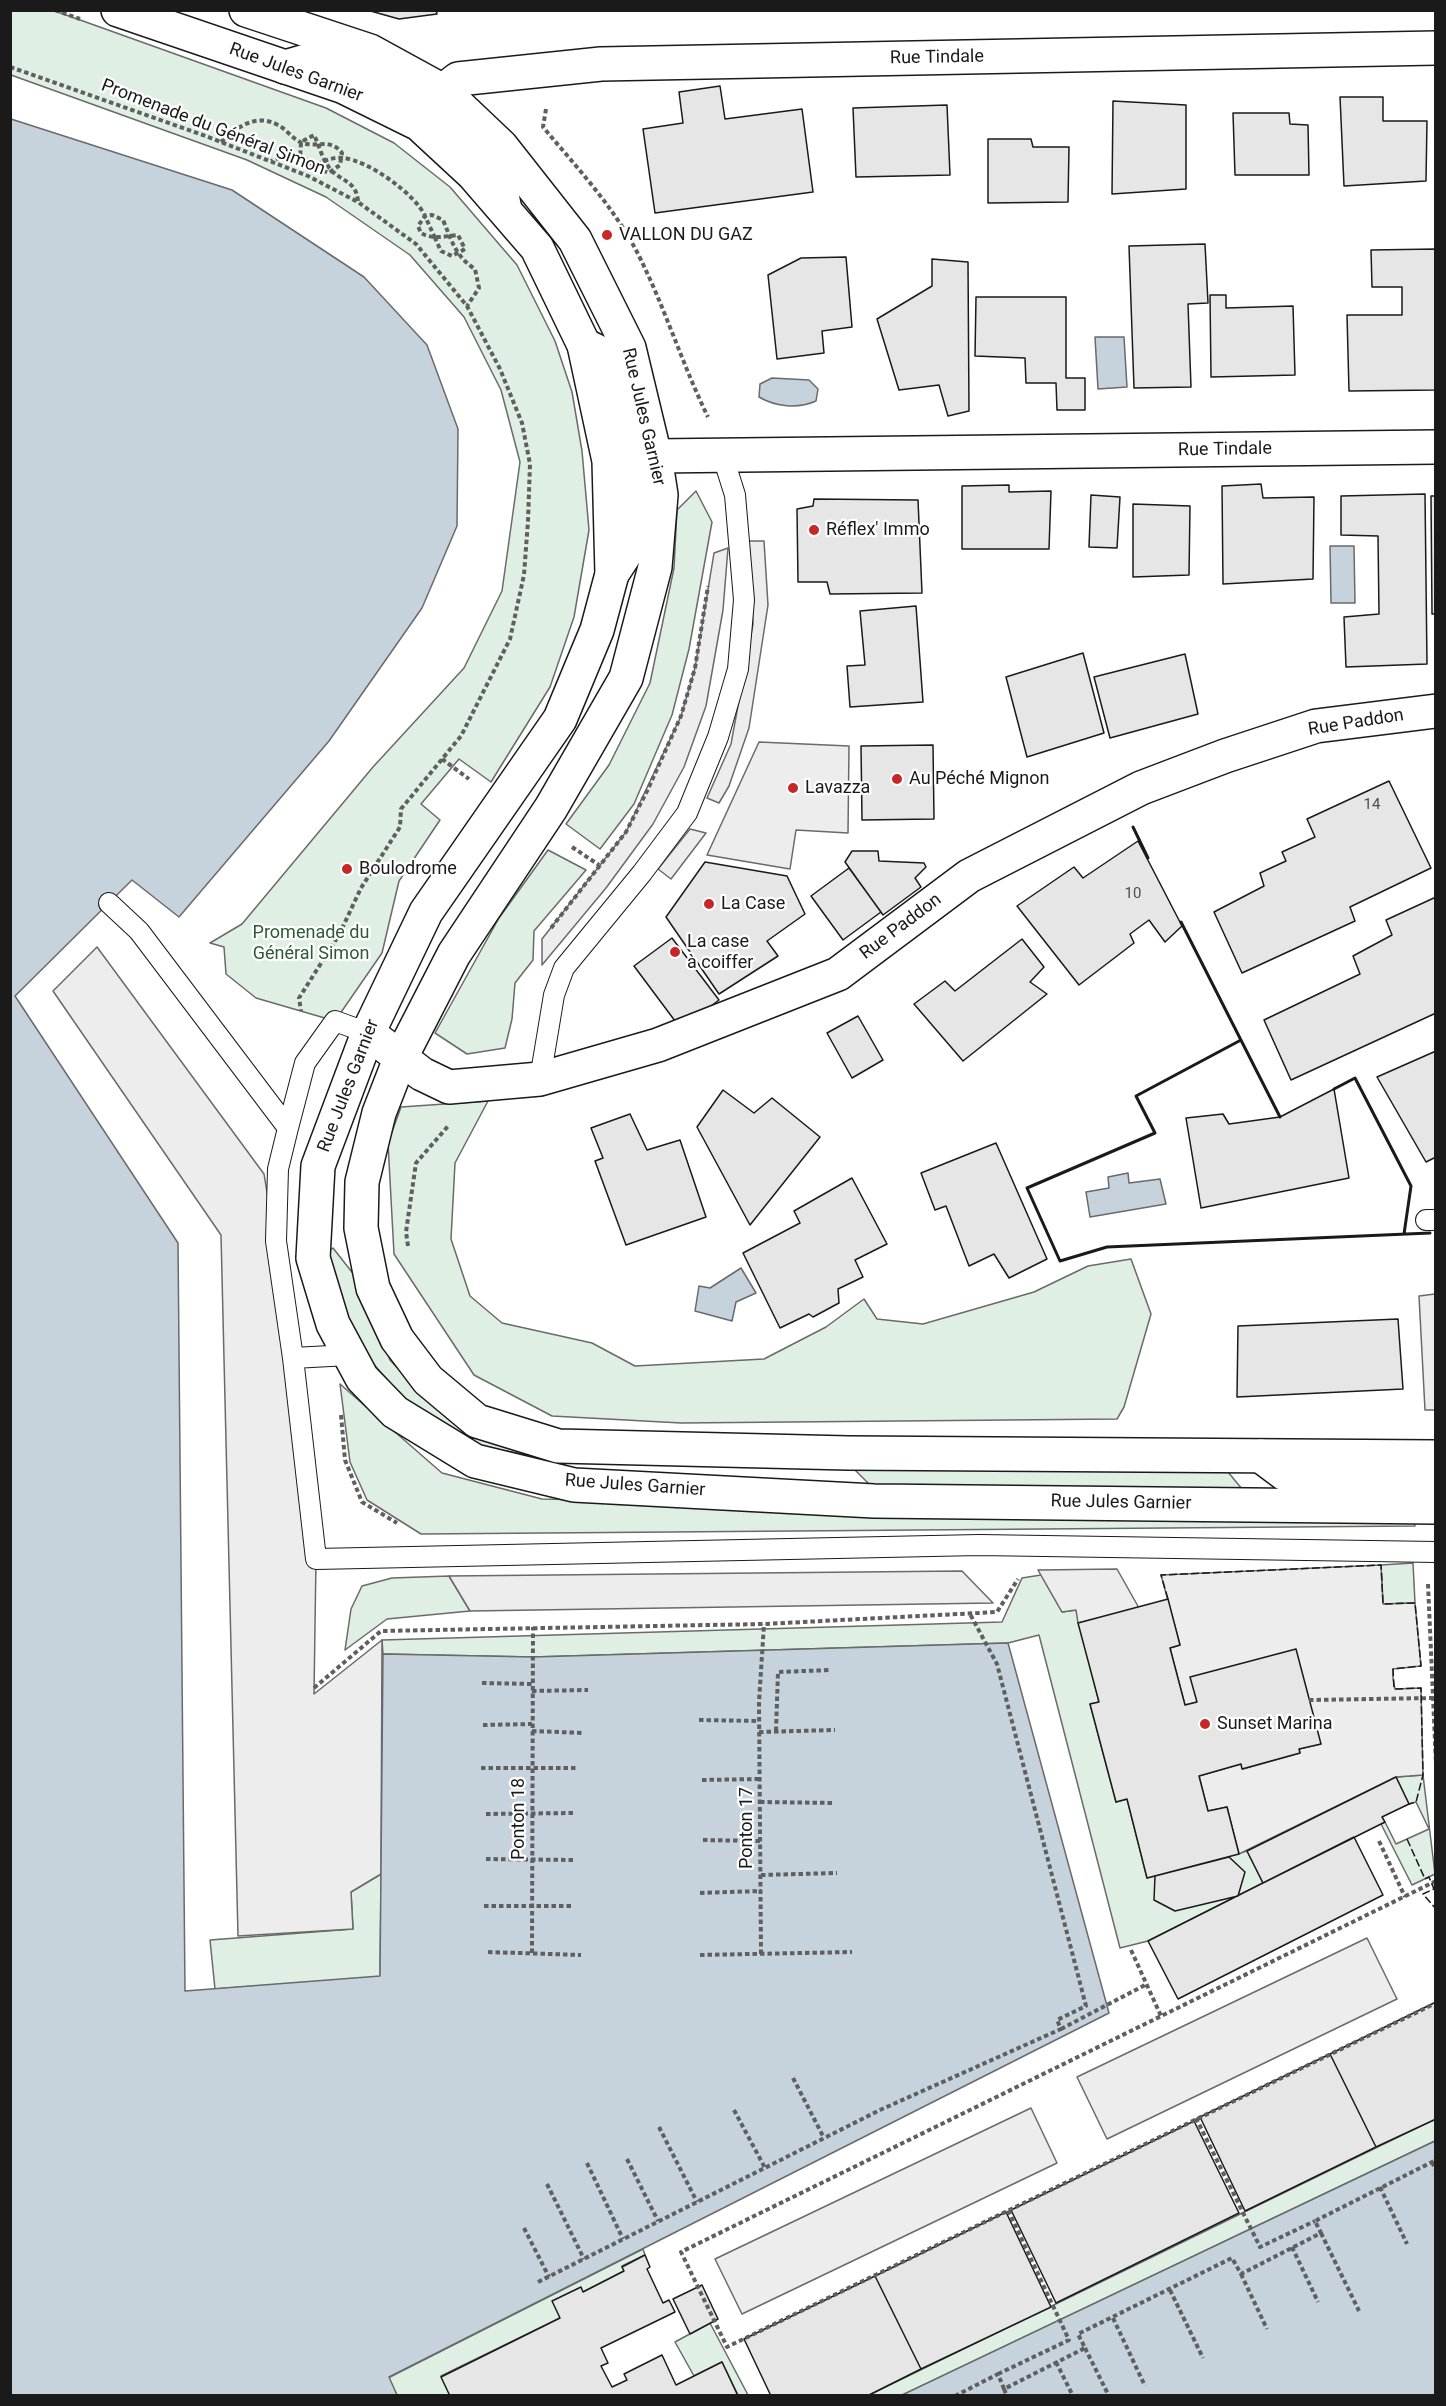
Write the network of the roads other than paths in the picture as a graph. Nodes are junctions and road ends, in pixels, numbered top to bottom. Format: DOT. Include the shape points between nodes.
graph roads {
  1 [pos="118,10"];
  2 [pos="246,10"];
  3 [pos="1436,48"];
  4 [pos="285,67"];
  5 [pos="443,91"];
  6 [pos="505,210"];
  7 [pos="584,345"];
  8 [pos="717,442"];
  9 [pos="1436,447"];
  10 [pos="655,456"];
  11 [pos="612,574"];
  12 [pos="1436,711"];
  13 [pos="435,900"];
  14 [pos="109,903"];
  15 [pos="369,1033"];
  16 [pos="400,1059"];
  17 [pos="540,1079"];
  18 [pos="288,1128"];
  19 [pos="373,1288"];
  20 [pos="348,1354"];
  21 [pos="293,1358"];
  22 [pos="1261,1456"];
  23 [pos="1436,1457"];
  24 [pos="1436,1479"];
  25 [pos="1436,1507"];
  26 [pos="1431,1552"];
  1 -- 4 [label="main road, Rue Jules Garnier"];
  2 -- 5 [label="main road, Rue Jules Garnier" via="370,51"];
  3 -- 5 [label="main road, Rue Tindale" via="602,64 458,79"];
  4 -- 5 [label="main road, Rue Tindale" via="316,58 416,100"];
  4 -- 6 [label="main road, Rue Jules Garnier" via="344,87 419,124"];
  5 -- 6 [label="main road" via="440,113 496,165"];
  5 -- 10 [label="main road, Rue Jules Garnier" via="501,146 574,240 629,348"];
  6 -- 7 [label="main road, Rue Jules Garnier" via="537,248"];
  7 -- 10 [label="main road" via="612,359 636,449"];
  7 -- 11 [label="main road, Rue Jules Garnier" via="609,461"];
  8 -- 9 [label="main road, Rue Tindale"];
  8 -- 10 [label="main road, Rue Tindale"];
  8 -- 17 [label="lane" via="735,495 744,600 738,669 718,737 687,813 564,968 554,995"];
  10 -- 11 [label="main road" via="640,464 638,534"];
  10 -- 16 [label="main road, Rue Jules Garnier" via="661,495 655,567 626,678 551,808 454,954"];
  11 -- 13 [label="main road, Rue Jules Garnier" via="597,630 561,719"];
  12 -- 17 [label="main road, Rue Paddon" via="1316,726 1141,788 969,876 838,974 658,1045"];
  13 -- 15 [label="main road, Rue Jules Garnier"];
  13 -- 16 [label="main road" via="439,946 393,1030"];
  14 -- 18 [label="lane" via="139,931"];
  15 -- 16 [label="main road, Rue Paddon"];
  15 -- 18 [label="lane" via="336,1021 305,1063"];
  15 -- 19 [label="main road" via="379,1067 353,1140 343,1222"];
  15 -- 20 [label="main road, Rue Jules Garnier" via="318,1166 314,1258 333,1324"];
  16 -- 17 [label="main road, Rue Paddon" via="449,1087"];
  16 -- 19 [label="main road, Rue Jules Garnier" via="379,1113 362,1182 361,1228"];
  18 -- 21 [label="lane" via="278,1169 276,1241"];
  19 -- 22 [label="main road, Rue Jules Garnier" via="397,1339 428,1380 477,1421 558,1446"];
  20 -- 21 [label="lane"];
  20 -- 25 [label="main road, Rue Jules Garnier" via="362,1378 395,1412 475,1461 574,1485 874,1501"];
  21 -- 26 [label="lane" via="316,1559 980,1545"];
  22 -- 23 [label="main road, Rue Jules Garnier"];
  22 -- 24 [label="main road" via="1285,1474"];
}
